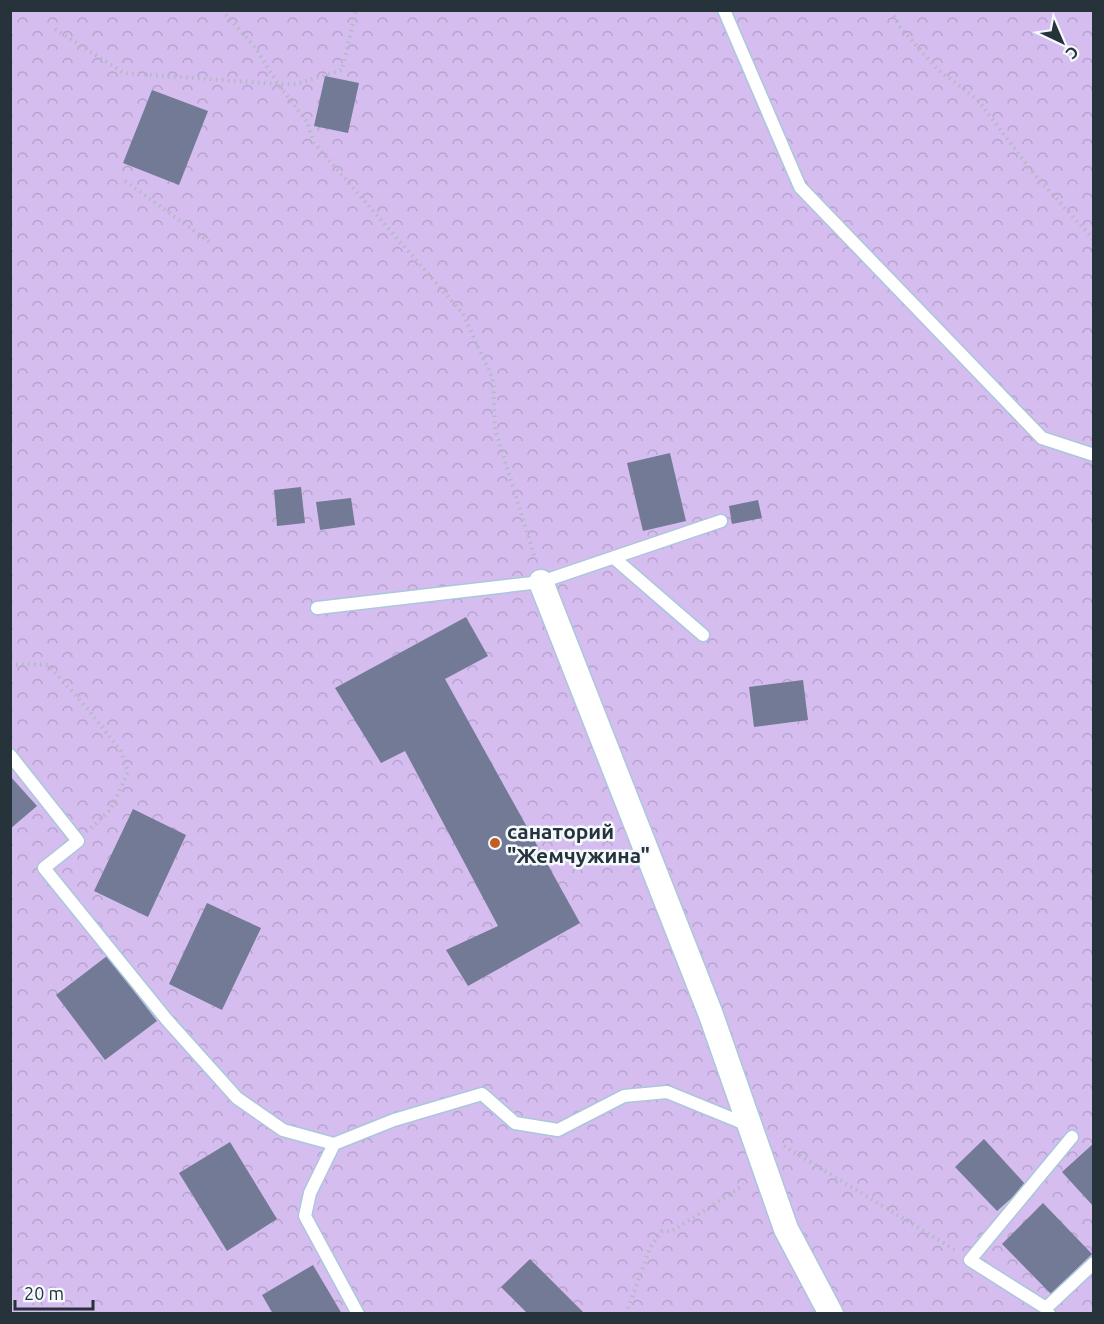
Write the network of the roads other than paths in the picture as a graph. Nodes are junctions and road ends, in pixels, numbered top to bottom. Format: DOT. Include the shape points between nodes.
graph roads {
  1 [pos="724,10"];
  2 [pos="1094,455"];
  3 [pos="721,521"];
  4 [pos="614,558"];
  5 [pos="541,582"];
  6 [pos="317,608"];
  7 [pos="703,634"];
  8 [pos="10,755"];
  9 [pos="749,1125"];
  10 [pos="1072,1137"];
  11 [pos="334,1144"];
  12 [pos="1094,1263"];
  13 [pos="1048,1311"];
  14 [pos="358,1314"];
  15 [pos="831,1314"];
  1 -- 2 [label="lane" via="800,187 1042,438"];
  3 -- 4 [label="lane"];
  4 -- 5 [label="lane"];
  4 -- 7 [label="lane"];
  5 -- 6 [label="lane"];
  5 -- 9 [label="street" via="711,1016"];
  8 -- 11 [label="lane" via="78,841 45,868 167,1020 237,1098 284,1130"];
  9 -- 11 [label="lane" via="667,1092 624,1096 558,1130 515,1123 482,1094 394,1120"];
  9 -- 15 [label="street" via="786,1229"];
  10 -- 13 [label="lane" via="970,1260"];
  11 -- 14 [label="lane" via="309,1193 305,1216"];
  12 -- 13 [label="lane"];
}
